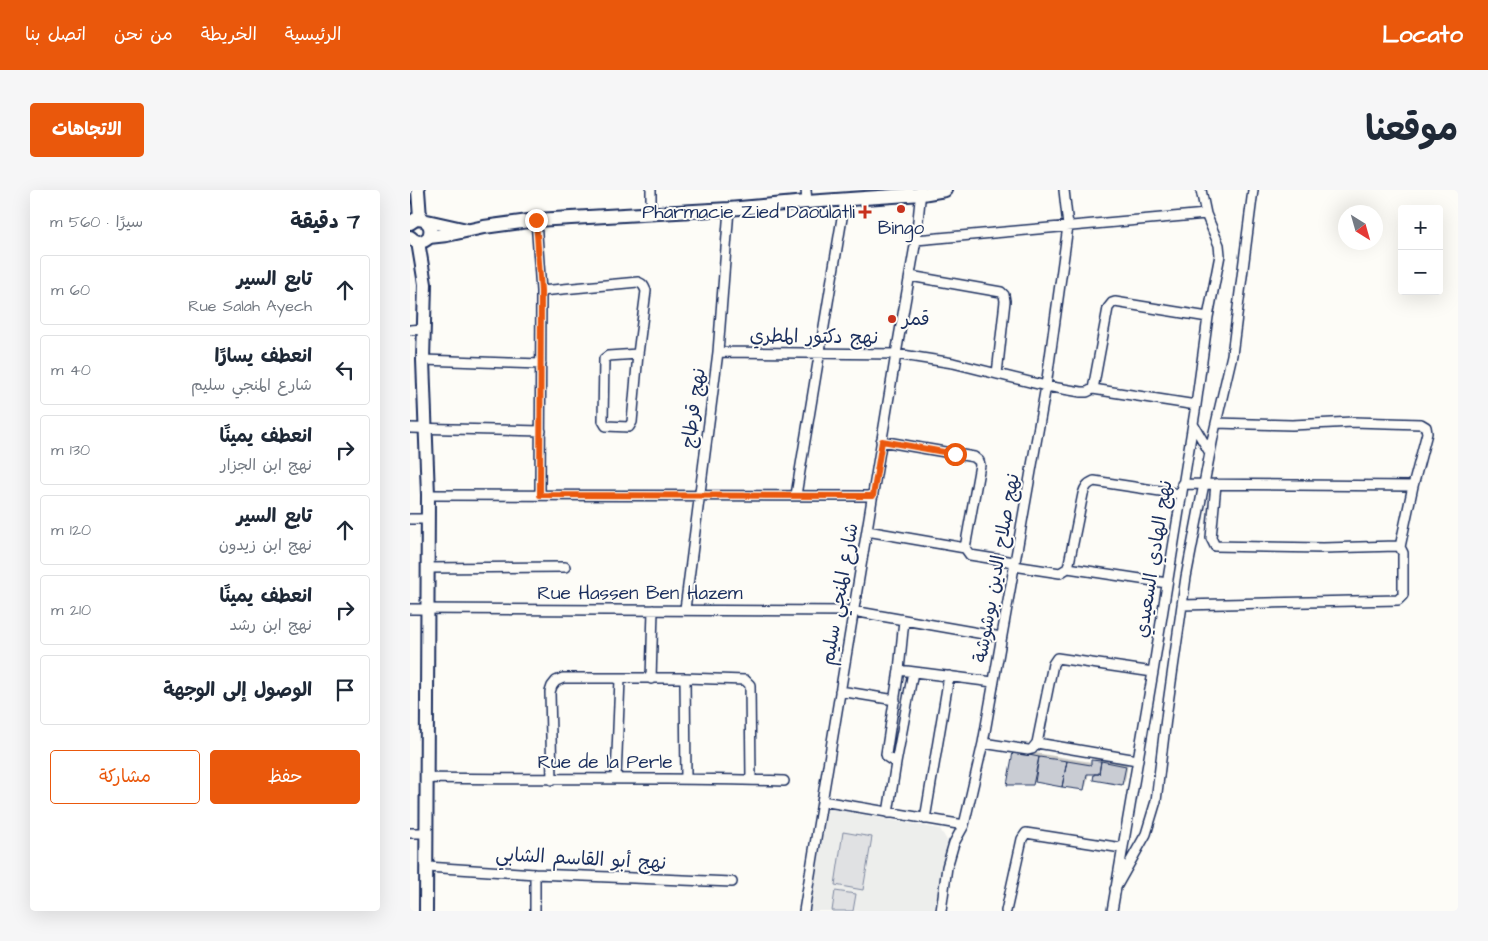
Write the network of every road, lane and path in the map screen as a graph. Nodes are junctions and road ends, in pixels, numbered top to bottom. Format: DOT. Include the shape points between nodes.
graph roads {
  1 [pos="418,190"];
  2 [pos="651,190"];
  3 [pos="945,190"];
  4 [pos="1064,190"];
  5 [pos="1201,190"];
  6 [pos="1253,190"];
  7 [pos="922,192"];
  8 [pos="806,196"];
  9 [pos="845,200"];
  10 [pos="729,210"];
  11 [pos="651,214"];
  12 [pos="1206,214"];
  13 [pos="536,220"];
  14 [pos="419,221"];
  15 [pos="1068,226"];
  16 [pos="467,230"];
  17 [pos="416,239"];
  18 [pos="916,240"];
  19 [pos="910,276"];
  20 [pos="541,291"];
  21 [pos="1208,317"];
  22 [pos="424,329"];
  23 [pos="410,330"];
  24 [pos="718,352"];
  25 [pos="638,354"];
  26 [pos="820,354"];
  27 [pos="896,354"];
  28 [pos="423,360"];
  29 [pos="541,364"];
  30 [pos="997,374"];
  31 [pos="1046,386"];
  32 [pos="1093,389"];
  33 [pos="1196,405"];
  34 [pos="1216,423"];
  35 [pos="1193,424"];
  36 [pos="410,428"];
  37 [pos="424,428"];
  38 [pos="541,431"];
  39 [pos="882,441"];
  40 [pos="1210,453"];
  41 [pos="1182,484"];
  42 [pos="1204,484"];
  43 [pos="1216,484"];
  44 [pos="1412,486"];
  45 [pos="1180,494"];
  46 [pos="428,495"];
  47 [pos="540,495"];
  48 [pos="699,495"];
  49 [pos="796,495"];
  50 [pos="873,496"];
  51 [pos="410,519"];
  52 [pos="428,519"];
  53 [pos="867,531"];
  54 [pos="1400,547"];
  55 [pos="965,548"];
  56 [pos="1014,564"];
  57 [pos="565,567"];
  58 [pos="428,568"];
  59 [pos="1068,568"];
  60 [pos="1167,583"];
  61 [pos="1182,605"];
  62 [pos="410,609"];
  63 [pos="427,609"];
  64 [pos="685,609"];
  65 [pos="653,610"];
  66 [pos="853,611"];
  67 [pos="904,620"];
  68 [pos="1001,637"];
  69 [pos="899,670"];
  70 [pos="914,672"];
  71 [pos="1153,672"];
  72 [pos="949,676"];
  73 [pos="685,678"];
  74 [pos="620,679"];
  75 [pos="651,679"];
  76 [pos="993,682"];
  77 [pos="840,691"];
  78 [pos="895,700"];
  79 [pos="983,743"];
  80 [pos="1038,743"];
  81 [pos="1138,760"];
  82 [pos="896,763"];
  83 [pos="426,778"];
  84 [pos="616,778"];
  85 [pos="686,778"];
  86 [pos="552,780"];
  87 [pos="751,780"];
  88 [pos="784,781"];
  89 [pos="822,800"];
  90 [pos="888,812"];
  91 [pos="925,819"];
  92 [pos="964,825"];
  93 [pos="410,833"];
  94 [pos="427,833"];
  95 [pos="1122,848"];
  96 [pos="427,867"];
  97 [pos="535,874"];
  98 [pos="732,882"];
  99 [pos="1116,888"];
  100 [pos="426,911"];
  101 [pos="535,911"];
  102 [pos="804,911"];
  103 [pos="941,911"];
  104 [pos="1006,911"];
  105 [pos="1112,911"];
  1 -- 14 [label="main road"];
  2 -- 11 [label="street"];
  3 -- 7 [label="main road"];
  4 -- 15 [label="street, نهج صلاح الدين بوشوشة"];
  5 -- 12 [label="street, نهج الهادي السعيدي"];
  6 -- 34 [label="street" via="1232,355"];
  7 -- 9 [label="main road"];
  7 -- 18 [label="street, شارع المنجي سليم"];
  8 -- 9 [label="main road"];
  8 -- 10 [label="main road"];
  9 -- 26 [label="street"];
  10 -- 11 [label="main road"];
  10 -- 24 [label="street, نهج قرطاج"];
  11 -- 13 [label="main road"];
  12 -- 15 [label="street"];
  12 -- 21 [label="street, نهج الهادي السعيدي" via="1220,250"];
  13 -- 16 [label="main road"];
  13 -- 20 [label="street"];
  14 -- 16 [label="main road"];
  14 -- 17 [label="main road" via="431,229"];
  15 -- 18 [label="street"];
  15 -- 31 [label="street, نهج صلاح الدين بوشوشة"];
  16 -- 17 [label="main road"];
  17 -- 22 [label="main road" via="425,284"];
  18 -- 19 [label="street, شارع المنجي سليم"];
  19 -- 27 [label="street, شارع المنجي سليم"];
  19 -- 30 [label="street" via="1004,295 1006,301"];
  20 -- 25 [label="street" via="642,284 646,290"];
  20 -- 29 [label="street"];
  21 -- 32 [label="street" via="1112,303 1108,308"];
  21 -- 33 [label="street, نهج الهادي السعيدي"];
  22 -- 23 [label="street"];
  22 -- 28 [label="main road"];
  24 -- 26 [label="street, نهج دكتور المطري"];
  24 -- 48 [label="street, نهج قرطاج"];
  25 -- 25 [label="street" via="632,422 629,427 606,426 603,422 604,359"];
  26 -- 27 [label="street, نهج دكتور المطري"];
  26 -- 49 [label="street"];
  27 -- 30 [label="street, نهج دكتور المطري"];
  27 -- 39 [label="street, شارع المنجي سليم"];
  28 -- 29 [label="street"];
  28 -- 37 [label="main road"];
  29 -- 38 [label="street"];
  30 -- 31 [label="street, نهج دكتور المطري"];
  31 -- 32 [label="street, نهج دكتور المطري" via="1080,392"];
  31 -- 56 [label="street, نهج صلاح الدين بوشوشة"];
  32 -- 33 [label="street, نهج دكتور المطري"];
  33 -- 35 [label="street, نهج الهادي السعيدي"];
  34 -- 40 [label="street"];
  34 -- 44 [label="street" via="1421,424 1427,433"];
  35 -- 40 [label="street"];
  35 -- 41 [label="street, نهج الهادي السعيدي"];
  36 -- 37 [label="street"];
  37 -- 38 [label="street"];
  37 -- 46 [label="main road"];
  38 -- 47 [label="street"];
  39 -- 50 [label="street, شارع المنجي سليم"];
  39 -- 55 [label="street" via="974,457 979,461"];
  40 -- 42 [label="street"];
  41 -- 42 [label="street"];
  41 -- 45 [label="street, نهج الهادي السعيدي"];
  42 -- 43 [label="street"];
  42 -- 61 [label="street"];
  43 -- 44 [label="street"];
  43 -- 54 [label="street" via="1211,538 1215,546"];
  44 -- 54 [label="street"];
  45 -- 59 [label="street" via="1094,481 1088,483 1084,487"];
  45 -- 60 [label="street, نهج الهادي السعيدي"];
  46 -- 47 [label="street"];
  46 -- 52 [label="main road"];
  47 -- 48 [label="street"];
  48 -- 49 [label="street"];
  48 -- 64 [label="street, نهج قرطاج"];
  49 -- 50 [label="street"];
  50 -- 53 [label="street, شارع المنجي سليم"];
  51 -- 52 [label="street"];
  52 -- 58 [label="main road"];
  53 -- 55 [label="street"];
  53 -- 66 [label="street, شارع المنجي سليم"];
  54 -- 61 [label="street" via="1403,553 1403,595 1398,600"];
  55 -- 56 [label="street" via="970,555"];
  56 -- 59 [label="street" via="1060,573"];
  56 -- 68 [label="street, نهج صلاح الدين بوشوشة"];
  57 -- 58 [label="street"];
  58 -- 63 [label="main road"];
  59 -- 60 [label="street"];
  60 -- 71 [label="street, نهج الهادي السعيدي"];
  61 -- 99 [label="street" via="1156,801 1146,834"];
  62 -- 63 [label="street, Rue Hassen Ben Hazem"];
  63 -- 65 [label="street, Rue Hassen Ben Hazem"];
  63 -- 83 [label="main road"];
  64 -- 65 [label="street, Rue Hassen Ben Hazem"];
  64 -- 66 [label="street, Rue Hassen Ben Hazem"];
  65 -- 75 [label="street"];
  66 -- 67 [label="street, Rue Hassen Ben Hazem"];
  66 -- 77 [label="street, شارع المنجي سليم"];
  67 -- 68 [label="street, Rue Hassen Ben Hazem"];
  67 -- 69 [label="street"];
  68 -- 76 [label="street, نهج صلاح الدين بوشوشة"];
  69 -- 70 [label="street"];
  69 -- 78 [label="street"];
  70 -- 72 [label="street"];
  70 -- 82 [label="street"];
  71 -- 80 [label="street" via="1057,658 1053,664"];
  71 -- 81 [label="street, نهج الهادي السعيدي"];
  72 -- 76 [label="street"];
  72 -- 91 [label="street"];
  73 -- 75 [label="street"];
  73 -- 85 [label="street"];
  73 -- 87 [label="street" via="745,680 750,685"];
  74 -- 75 [label="street"];
  74 -- 84 [label="street"];
  74 -- 86 [label="street" via="563,678 552,686"];
  76 -- 79 [label="street, نهج صلاح الدين بوشوشة"];
  77 -- 78 [label="street"];
  77 -- 89 [label="street, شارع المنجي سليم"];
  78 -- 82 [label="street" via="886,754"];
  79 -- 80 [label="street" via="1028,750"];
  79 -- 92 [label="street, نهج صلاح الدين بوشوشة"];
  80 -- 81 [label="street"];
  81 -- 95 [label="street, نهج الهادي السعيدي"];
  82 -- 90 [label="street"];
  83 -- 86 [label="street, Rue de la Perle"];
  83 -- 94 [label="main road"];
  84 -- 85 [label="street, Rue de la Perle"];
  84 -- 86 [label="street, Rue de la Perle"];
  85 -- 87 [label="street, Rue de la Perle"];
  87 -- 88 [label="street, Rue de la Perle"];
  89 -- 90 [label="street"];
  89 -- 102 [label="street, شارع المنجي سليم"];
  90 -- 91 [label="street"];
  91 -- 92 [label="street"];
  92 -- 103 [label="street, نهج صلاح الدين بوشوشة" via="954,843 947,867"];
  93 -- 94 [label="street"];
  94 -- 96 [label="main road"];
  95 -- 99 [label="street, نهج الهادي السعيدي"];
  95 -- 104 [label="street" via="1026,833"];
  96 -- 97 [label="street, نهج أبو القاسم الشابي"];
  96 -- 100 [label="main road"];
  97 -- 98 [label="street, نهج أبو القاسم الشابي"];
  97 -- 101 [label="street"];
  99 -- 105 [label="street, نهج الهادي السعيدي"];
}
